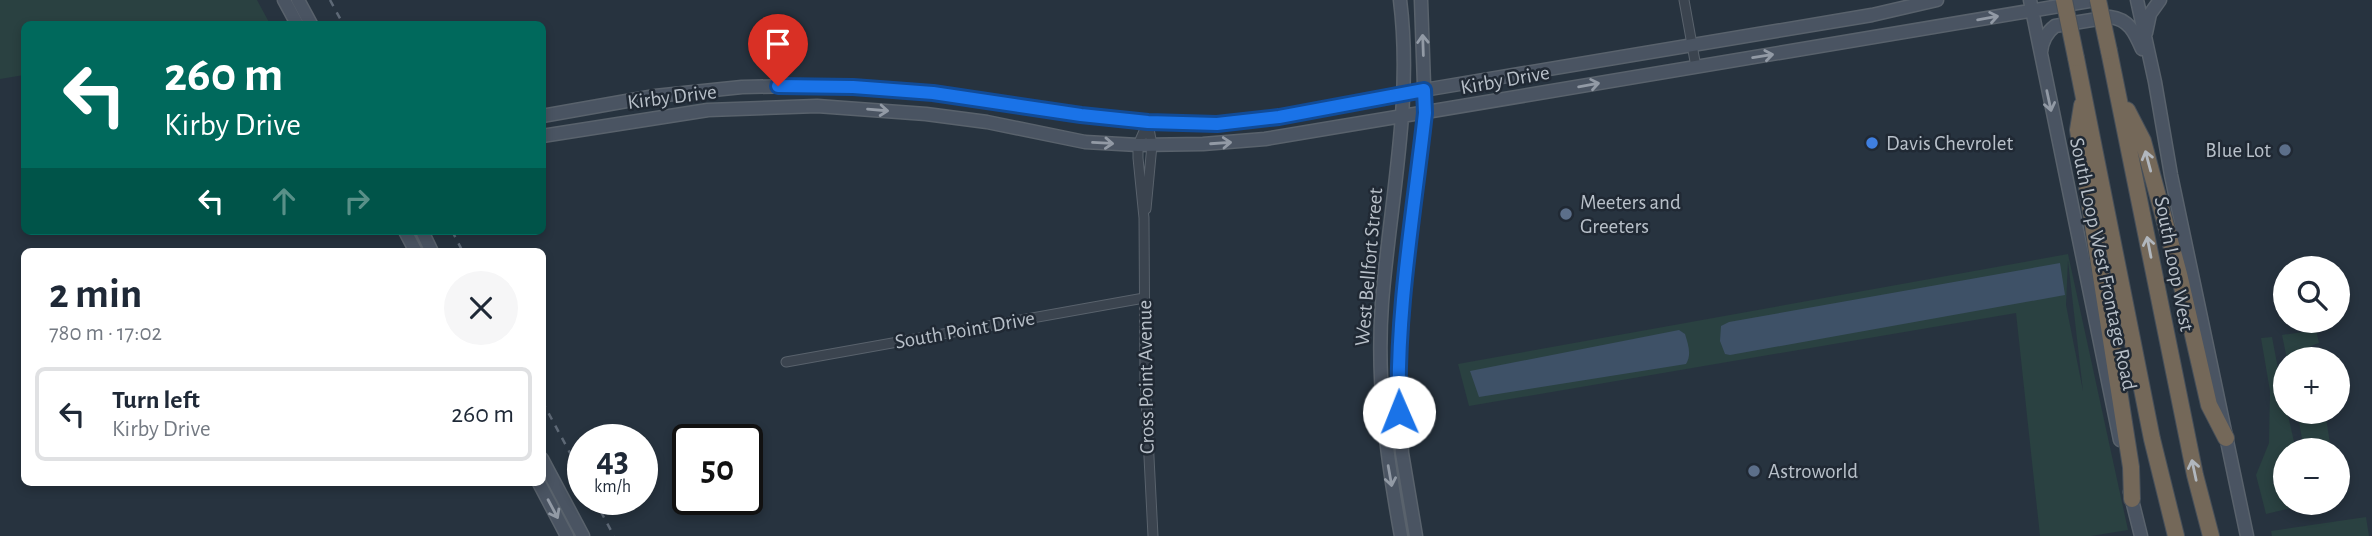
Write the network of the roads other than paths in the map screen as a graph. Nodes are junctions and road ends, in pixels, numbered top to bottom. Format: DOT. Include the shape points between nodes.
graph roads {
  1 [pos="284,0"];
  2 [pos="298,0"];
  3 [pos="1400,0"];
  4 [pos="1421,0"];
  5 [pos="1684,0"];
  6 [pos="1937,0"];
  7 [pos="2064,0"];
  8 [pos="2097,0"];
  9 [pos="2137,0"];
  10 [pos="2160,0"];
  11 [pos="2031,5"];
  12 [pos="1872,15"];
  13 [pos="295,21"];
  14 [pos="309,21"];
  15 [pos="1877,37"];
  16 [pos="2145,37"];
  17 [pos="1692,45"];
  18 [pos="2041,63"];
  19 [pos="1696,67"];
  20 [pos="2155,82"];
  21 [pos="742,87"];
  22 [pos="853,87"];
  23 [pos="1424,90"];
  24 [pos="2118,92"];
  25 [pos="1404,94"];
  26 [pos="2084,95"];
  27 [pos="990,101"];
  28 [pos="852,108"];
  29 [pos="744,109"];
  30 [pos="575,110"];
  31 [pos="1425,113"];
  32 [pos="546,116"];
  33 [pos="1403,116"];
  34 [pos="1370,121"];
  35 [pos="988,122"];
  36 [pos="1148,122"];
  37 [pos="579,129"];
  38 [pos="546,135"];
  39 [pos="1138,145"];
  40 [pos="1152,145"];
  41 [pos="1399,152"];
  42 [pos="1144,218"];
  43 [pos="1144,298"];
  44 [pos="1382,304"];
  45 [pos="1402,304"];
  46 [pos="786,362"];
  47 [pos="2226,438"];
  48 [pos="546,467"];
  49 [pos="541,486"];
  50 [pos="2132,499"];
  51 [pos="567,536"];
  52 [pos="583,536"];
  53 [pos="1153,536"];
  54 [pos="1401,536"];
  55 [pos="1416,536"];
  56 [pos="2141,536"];
  57 [pos="2176,536"];
  58 [pos="2211,536"];
  59 [pos="2247,536"];
  1 -- 13 [label="main road"];
  2 -- 14 [label="main road"];
  3 -- 25 [label="main road, West Bellfort Street"];
  23 -- 4 [label="main road, West Bellfort Street, one-way"];
  5 -- 17 [label="street"];
  6 -- 12 [label="main road, Kirby Drive"];
  7 -- 26 [label="highway, bridge"];
  8 -- 11 [label="main road, Kirby Drive"];
  8 -- 24 [label="highway, South Loop West, bridge"];
  9 -- 16 [label="main road"];
  10 -- 16 [label="main road" via="2150,14"];
  15 -- 11 [label="main road, Kirby Drive, one-way"];
  11 -- 18 [label="main road, South Loop West Frontage Road"];
  12 -- 15 [label="main road"];
  12 -- 17 [label="main road, Kirby Drive"];
  19 -- 15 [label="main road, Kirby Drive, one-way"];
  16 -- 20 [label="main road"];
  17 -- 19 [label="street"];
  17 -- 23 [label="main road, Kirby Drive"];
  18 -- 20 [label="main road" via="2042,43 2055,26 2119,18 2133,29"];
  18 -- 50 [label="main road, South Loop West Frontage Road, one-way"];
  31 -- 19 [label="main road, Kirby Drive, one-way"];
  20 -- 47 [label="main road"];
  21 -- 22 [label="main road, Kirby Drive"];
  21 -- 29 [label="main road"];
  21 -- 30 [label="main road, Kirby Drive"];
  22 -- 27 [label="main road, Kirby Drive"];
  22 -- 28 [label="main road"];
  23 -- 25 [label="main road, Kirby Drive"];
  23 -- 31 [label="main road, West Bellfort Street"];
  47 -- 24 [label="highway, one-way" via="2209,405 2143,141"];
  58 -- 24 [label="highway, South Loop West, one-way"];
  25 -- 33 [label="main road, West Bellfort Street"];
  25 -- 36 [label="main road, Kirby Drive" via="1217,124"];
  26 -- 50 [label="highway" via="2078,130 2131,467"];
  26 -- 57 [label="highway" via="2152,439"];
  27 -- 35 [label="main road"];
  27 -- 36 [label="main road, Kirby Drive"];
  28 -- 29 [label="main road, Kirby Drive"];
  28 -- 35 [label="main road, Kirby Drive, one-way"];
  29 -- 37 [label="main road, Kirby Drive"];
  30 -- 32 [label="main road, Kirby Drive"];
  30 -- 37 [label="main road"];
  31 -- 33 [label="main road, Kirby Drive"];
  31 -- 45 [label="main road, West Bellfort Street"];
  33 -- 34 [label="main road, Kirby Drive"];
  33 -- 41 [label="main road, West Bellfort Street"];
  40 -- 34 [label="main road, Kirby Drive, one-way" via="1265,139"];
  34 -- 41 [label="main road" via="1390,128"];
  35 -- 39 [label="main road, Kirby Drive, one-way" via="1085,142"];
  36 -- 39 [label="street, Cross Point Avenue"];
  36 -- 40 [label="street, Cross Point Avenue"];
  37 -- 38 [label="main road, Kirby Drive"];
  39 -- 40 [label="main road, Kirby Drive"];
  39 -- 42 [label="street, Cross Point Avenue"];
  40 -- 42 [label="street, Cross Point Avenue"];
  41 -- 44 [label="main road, West Bellfort Street"];
  42 -- 43 [label="street, Cross Point Avenue"];
  43 -- 46 [label="street, South Point Drive"];
  43 -- 53 [label="street, Cross Point Avenue"];
  44 -- 45 [label="main road"];
  44 -- 54 [label="main road, West Bellfort Street, one-way" via="1382,411"];
  45 -- 55 [label="main road, West Bellfort Street" via="1399,412"];
  47 -- 59 [label="main road"];
  48 -- 52 [label="main road"];
  49 -- 51 [label="main road, one-way"];
  50 -- 56 [label="main road, South Loop West Frontage Road"];
}
